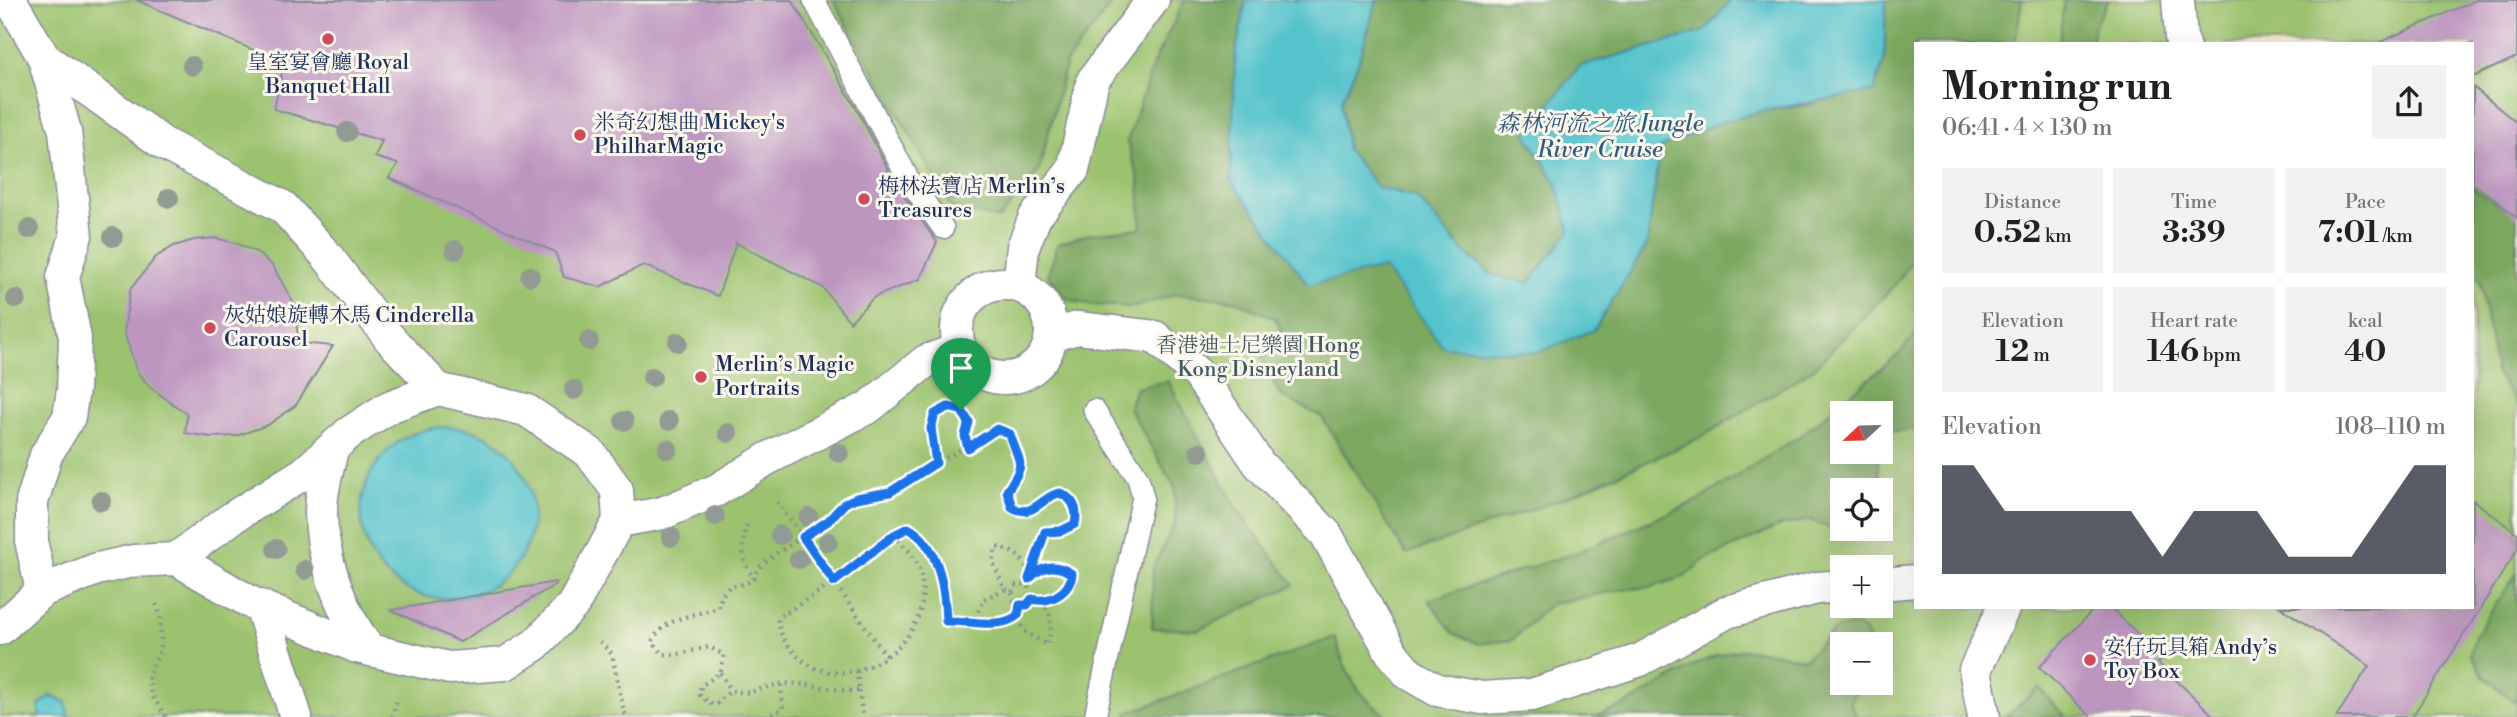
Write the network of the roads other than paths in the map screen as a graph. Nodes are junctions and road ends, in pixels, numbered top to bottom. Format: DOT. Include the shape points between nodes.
graph roads {
  1 [pos="814,0"];
  2 [pos="1153,0"];
  3 [pos="2178,0"];
  4 [pos="11,1"];
  5 [pos="2183,42"];
  6 [pos="44,58"];
  7 [pos="943,228"];
  8 [pos="1019,286"];
  9 [pos="1052,335"];
  10 [pos="960,349"];
  11 [pos="438,389"];
  12 [pos="1094,410"];
  13 [pos="332,449"];
  14 [pos="620,521"];
  15 [pos="176,559"];
  16 [pos="1914,581"];
  17 [pos="1893,583"];
  18 [pos="1830,587"];
  19 [pos="42,591"];
  20 [pos="261,606"];
  21 [pos="2003,609"];
  22 [pos="0,629"];
  23 [pos="370,650"];
  24 [pos="296,717"];
  25 [pos="1095,717"];
  26 [pos="1984,717"];
  1 -- 7 [label="lane" via="910,182"];
  2 -- 8 [label="street" via="1093,80 1073,170 1035,217 1023,247"];
  3 -- 5 [label="street"];
  4 -- 6 [label="street"];
  6 -- 11 [label="street" via="164,144 283,207 391,340"];
  6 -- 19 [label="street" via="65,131 76,236 63,277 75,338 69,417 46,455 32,502 33,545"];
  8 -- 9 [label="street" via="1043,305"];
  8 -- 10 [label="street" via="996,285 975,294 958,318"];
  9 -- 10 [label="street" via="1039,363 1027,374 1012,378 981,373"];
  9 -- 18 [label="street" via="1078,328 1154,337 1199,375 1259,464 1326,534 1391,652 1409,674 1437,690 1482,698 1532,695 1640,660 1727,612"];
  10 -- 14 [label="street" via="926,361 869,407 716,490 663,513"];
  11 -- 13 [label="street" via="389,407"];
  11 -- 14 [label="street" via="526,410 590,453 617,490"];
  12 -- 25 [label="lane" via="1138,478 1143,497"];
  13 -- 15 [label="street"];
  13 -- 23 [label="street" via="321,499 324,543 351,627"];
  14 -- 23 [label="street" via="573,605 536,644 505,664 449,668"];
  15 -- 19 [label="street" via="97,569"];
  15 -- 20 [label="street"];
  16 -- 17 [label="street"];
  19 -- 22 [label="street"];
  20 -- 23 [label="street"];
  20 -- 24 [label="street"];
  21 -- 26 [label="street" via="1975,670"];
}
